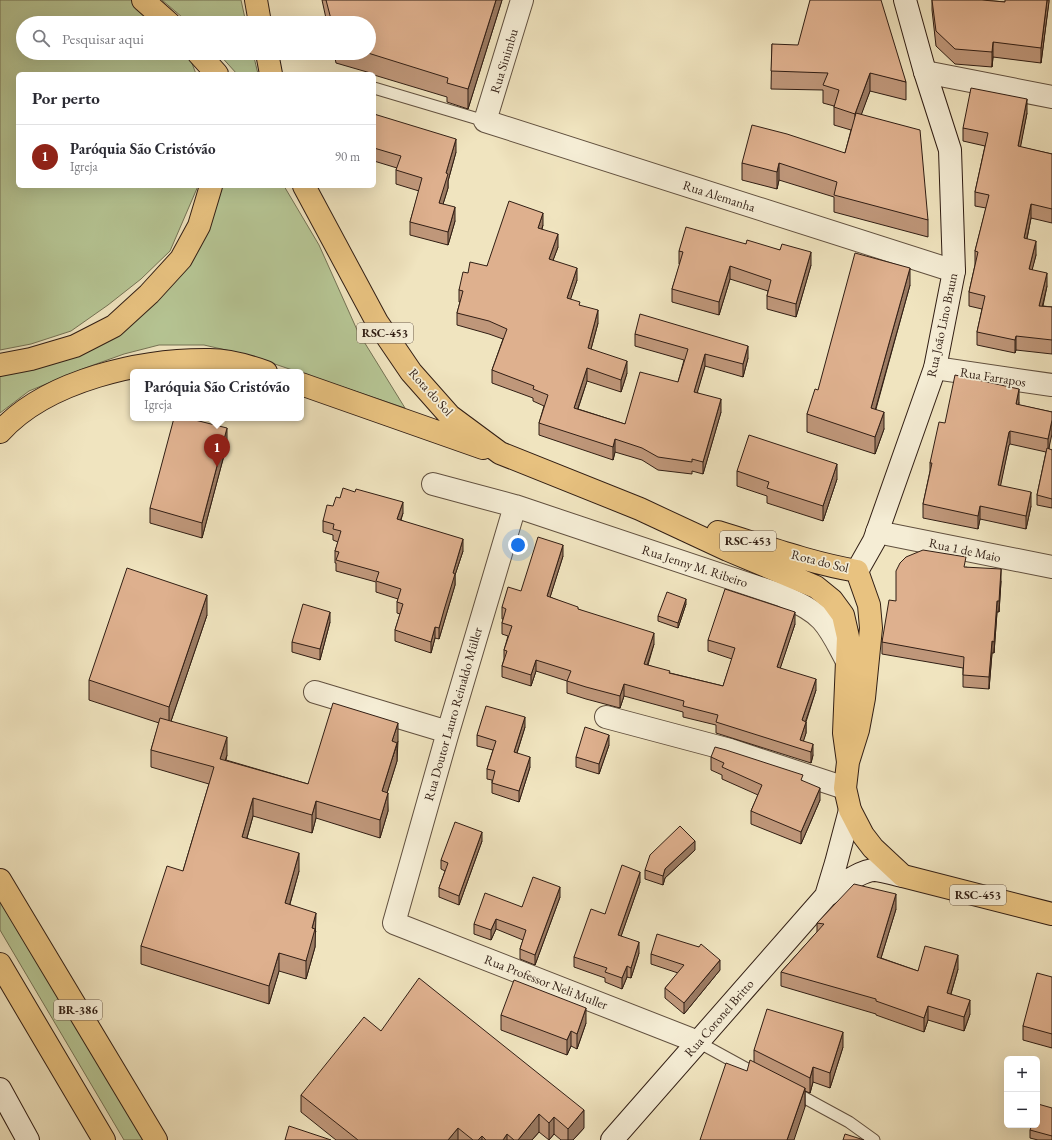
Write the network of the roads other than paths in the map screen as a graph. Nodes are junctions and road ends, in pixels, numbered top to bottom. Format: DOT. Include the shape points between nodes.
graph roads {
  1 [pos="143,0"];
  2 [pos="256,0"];
  3 [pos="522,0"];
  4 [pos="905,0"];
  5 [pos="161,16"];
  6 [pos="259,16"];
  7 [pos="268,60"];
  8 [pos="202,61"];
  9 [pos="215,72"];
  10 [pos="271,72"];
  11 [pos="925,72"];
  12 [pos="376,89"];
  13 [pos="1052,97"];
  14 [pos="485,121"];
  15 [pos="210,188"];
  16 [pos="305,188"];
  17 [pos="954,271"];
  18 [pos="0,365"];
  19 [pos="935,368"];
  20 [pos="258,369"];
  21 [pos="304,385"];
  22 [pos="1052,385"];
  23 [pos="0,432"];
  24 [pos="500,453"];
  25 [pos="433,484"];
  26 [pos="515,506"];
  27 [pos="640,508"];
  28 [pos="877,532"];
  29 [pos="728,550"];
  30 [pos="1052,567"];
  31 [pos="857,571"];
  32 [pos="843,615"];
  33 [pos="848,663"];
  34 [pos="315,692"];
  35 [pos="606,717"];
  36 [pos="448,732"];
  37 [pos="848,762"];
  38 [pos="845,788"];
  39 [pos="850,810"];
  40 [pos="903,876"];
  41 [pos="0,880"];
  42 [pos="826,896"];
  43 [pos="1052,914"];
  44 [pos="394,923"];
  45 [pos="0,964"];
  46 [pos="698,1042"];
  47 [pos="771,1081"];
  48 [pos="785,1088"];
  49 [pos="0,1089"];
  50 [pos="152,1133"];
  51 [pos="28,1140"];
  52 [pos="104,1140"];
  53 [pos="169,1140"];
  54 [pos="612,1140"];
  55 [pos="874,1140"];
  1 -- 5 [label="highway"];
  2 -- 6 [label="highway"];
  3 -- 14 [label="street, Rua Sinimbu"];
  4 -- 11 [label="street, Rua João Lino Braun"];
  7 -- 10 [label="highway"];
  8 -- 9 [label="highway"];
  11 -- 13 [label="street"];
  11 -- 17 [label="street, Rua João Lino Braun" via="950,150"];
  12 -- 14 [label="lane"];
  14 -- 17 [label="street, Rua Alemanha"];
  15 -- 18 [label="highway" via="199,226 181,259 150,294 114,326 75,346"];
  16 -- 24 [label="highway, Rota do Sol / RSC-453" via="377,322 411,372 450,416"];
  17 -- 19 [label="street, Rua João Lino Braun"];
  19 -- 22 [label="street, Rua Farrapos"];
  19 -- 28 [label="street, Rua João Lino Braun"];
  20 -- 23 [label="highway" via="212,360 136,366 90,378 48,396 11,420"];
  21 -- 24 [label="highway"];
  24 -- 27 [label="highway, Rota do Sol / RSC-453"];
  25 -- 26 [label="street, Rua Jenny M. Ribeiro"];
  26 -- 33 [label="street, Rua Jenny M. Ribeiro" via="787,598 804,606 822,620"];
  26 -- 36 [label="street, Rua Doutor Lauro Reinaldo Müller"];
  27 -- 29 [label="highway, Rota do Sol / RSC-453"];
  27 -- 31 [label="highway, Rota do Sol / RSC-453" via="811,560"];
  28 -- 30 [label="street, Rua 1 de Maio"];
  28 -- 31 [label="street, Rua João Lino Braun"];
  29 -- 31 [label="highway" via="826,576"];
  29 -- 32 [label="highway, Rota do Sol / RSC-453" via="816,587 832,600"];
  31 -- 32 [label="highway"];
  31 -- 37 [label="highway, Rota do Sol / RSC-453" via="869,605 871,628 864,698"];
  32 -- 33 [label="highway, Rota do Sol / RSC-453" via="848,637"];
  33 -- 37 [label="highway, Rota do Sol / RSC-453" via="844,733"];
  34 -- 36 [label="street"];
  35 -- 38 [label="street" via="730,750"];
  36 -- 44 [label="street, Rua Doutor Lauro Reinaldo Müller"];
  37 -- 38 [label="highway, Rota do Sol / RSC-453"];
  38 -- 39 [label="highway, Rota do Sol / RSC-453"];
  39 -- 40 [label="highway, Rota do Sol / RSC-453" via="863,835"];
  39 -- 42 [label="street"];
  40 -- 42 [label="street" via="874,870 862,873"];
  40 -- 43 [label="highway, RSC-453"];
  41 -- 50 [label="highway, BR-386"];
  42 -- 46 [label="street, Rua Coronel Britto"];
  44 -- 46 [label="street, Rua Professor Neli Muller"];
  45 -- 52 [label="highway, BR-386"];
  46 -- 47 [label="lane"];
  46 -- 54 [label="street, Rua Coronel Britto"];
  48 -- 55 [label="lane" via="849,1122"];
  49 -- 51 [label="street"];
  50 -- 53 [label="street"];
}
